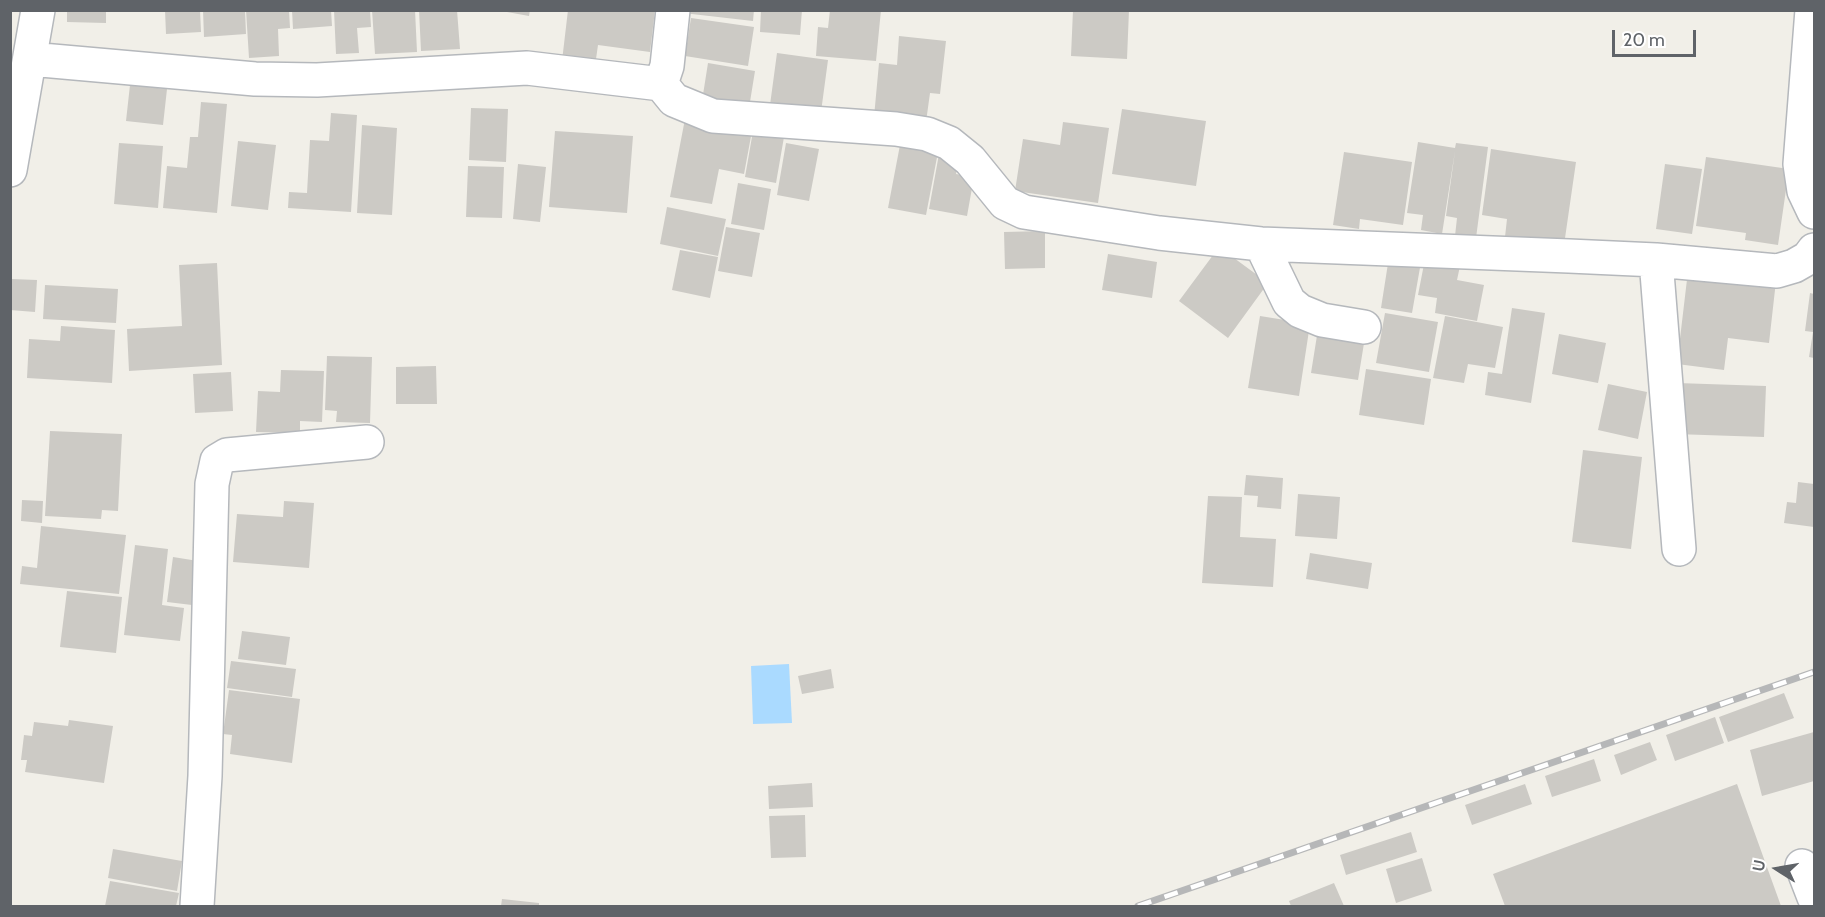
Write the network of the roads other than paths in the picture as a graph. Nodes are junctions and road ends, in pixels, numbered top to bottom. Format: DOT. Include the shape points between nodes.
graph roads {
  1 [pos="32,10"];
  2 [pos="38,10"];
  3 [pos="673,10"];
  4 [pos="1812,10"];
  5 [pos="10,17"];
  6 [pos="30,59"];
  7 [pos="661,84"];
  8 [pos="10,170"];
  9 [pos="1815,212"];
  10 [pos="1261,244"];
  11 [pos="1815,250"];
  12 [pos="1656,260"];
  13 [pos="1364,327"];
  14 [pos="367,442"];
  15 [pos="1679,549"];
  16 [pos="1802,866"];
  17 [pos="1815,897"];
  18 [pos="197,906"];
  1 -- 5 [label="street"];
  2 -- 6 [label="street"];
  3 -- 7 [label="street" via="667,66"];
  4 -- 9 [label="street" via="1800,165 1804,191"];
  6 -- 7 [label="street" via="255,80 527,68"];
  6 -- 8 [label="street"];
  7 -- 10 [label="street" via="674,100 713,116 927,134 949,143 970,160 1005,204 1024,212"];
  10 -- 12 [label="street"];
  10 -- 13 [label="street" via="1288,302 1322,320"];
  11 -- 12 [label="street" via="1794,266 1777,271"];
  12 -- 15 [label="street"];
  14 -- 18 [label="street" via="227,455 217,460 213,484 206,776"];
  16 -- 17 [label="street"];
}
